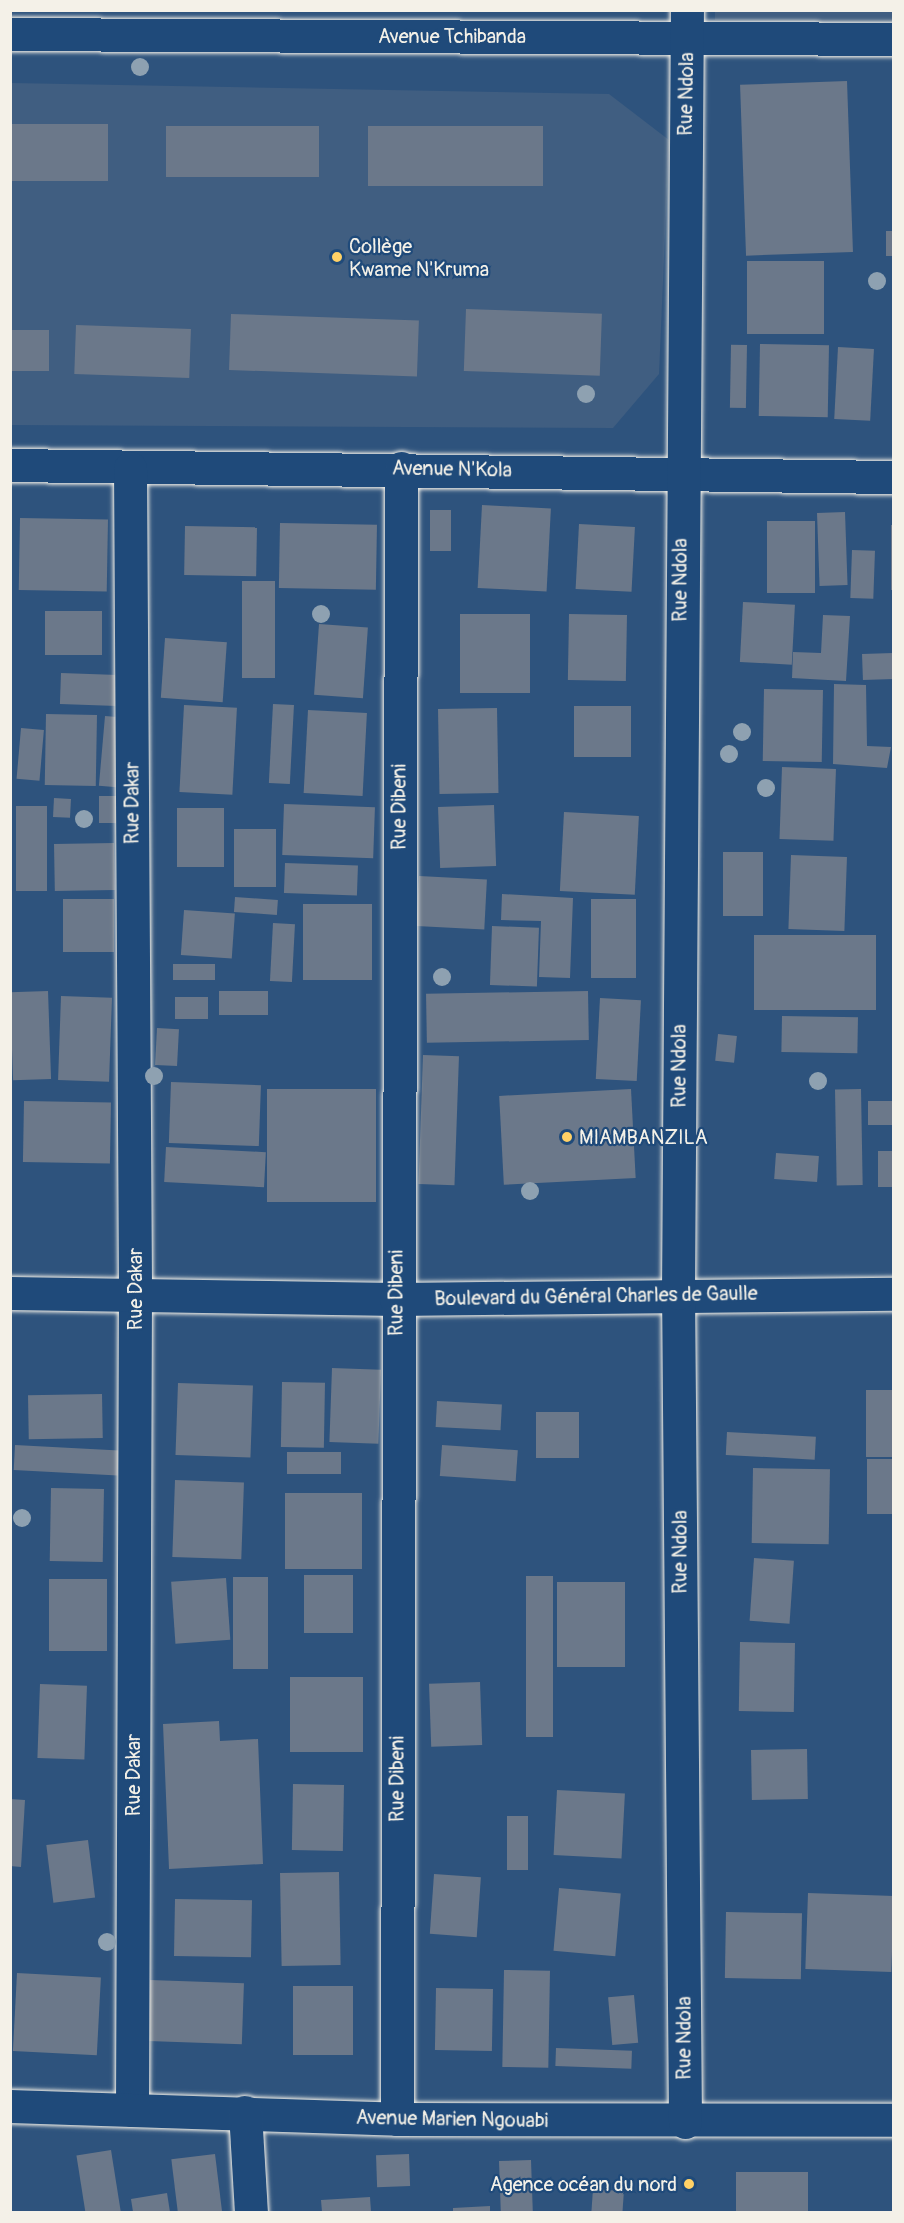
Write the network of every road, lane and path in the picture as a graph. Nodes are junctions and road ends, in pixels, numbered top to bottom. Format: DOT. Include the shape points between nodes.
graph roads {
  1 [pos="115,22"];
  2 [pos="687,23"];
  3 [pos="306,24"];
  4 [pos="10,34"];
  5 [pos="894,39"];
  6 [pos="10,465"];
  7 [pos="130,468"];
  8 [pos="401,468"];
  9 [pos="680,472"];
  10 [pos="894,477"];
  11 [pos="10,1293"];
  12 [pos="135,1293"];
  13 [pos="678,1293"];
  14 [pos="894,1294"];
  15 [pos="396,1299"];
  16 [pos="10,2106"];
  17 [pos="132,2110"];
  18 [pos="245,2112"];
  19 [pos="397,2119"];
  20 [pos="894,2120"];
  21 [pos="685,2122"];
  22 [pos="251,2212"];
  1 -- 3 [label="street, Avenue Tchibanda"];
  1 -- 4 [label="street, Avenue Tchibanda"];
  2 -- 3 [label="street, Avenue Tchibanda"];
  2 -- 5 [label="street, Avenue Tchibanda"];
  2 -- 9 [label="street, Rue Ndola"];
  6 -- 7 [label="street, Avenue N'Kola"];
  7 -- 8 [label="street, Avenue N'Kola"];
  7 -- 12 [label="street, Rue Dakar"];
  8 -- 9 [label="street, Avenue N'Kola"];
  8 -- 15 [label="street, Rue Dibeni"];
  9 -- 10 [label="street, Avenue N'Kola"];
  9 -- 13 [label="street, Rue Ndola"];
  11 -- 12 [label="street, Boulevard du Général Charles de Gaulle"];
  12 -- 15 [label="street, Boulevard du Général Charles de Gaulle"];
  12 -- 17 [label="street, Rue Dakar"];
  13 -- 14 [label="street, Boulevard du Général Charles de Gaulle"];
  13 -- 15 [label="street, Boulevard du Général Charles de Gaulle"];
  13 -- 21 [label="street, Rue Ndola"];
  15 -- 19 [label="street, Rue Dibeni"];
  16 -- 17 [label="street, Avenue Marien Ngouabi"];
  17 -- 18 [label="street, Avenue Marien Ngouabi"];
  18 -- 19 [label="street, Avenue Marien Ngouabi"];
  18 -- 22 [label="street"];
  19 -- 21 [label="street, Avenue Marien Ngouabi"];
  20 -- 21 [label="street, Avenue Marien Ngouabi"];
}
